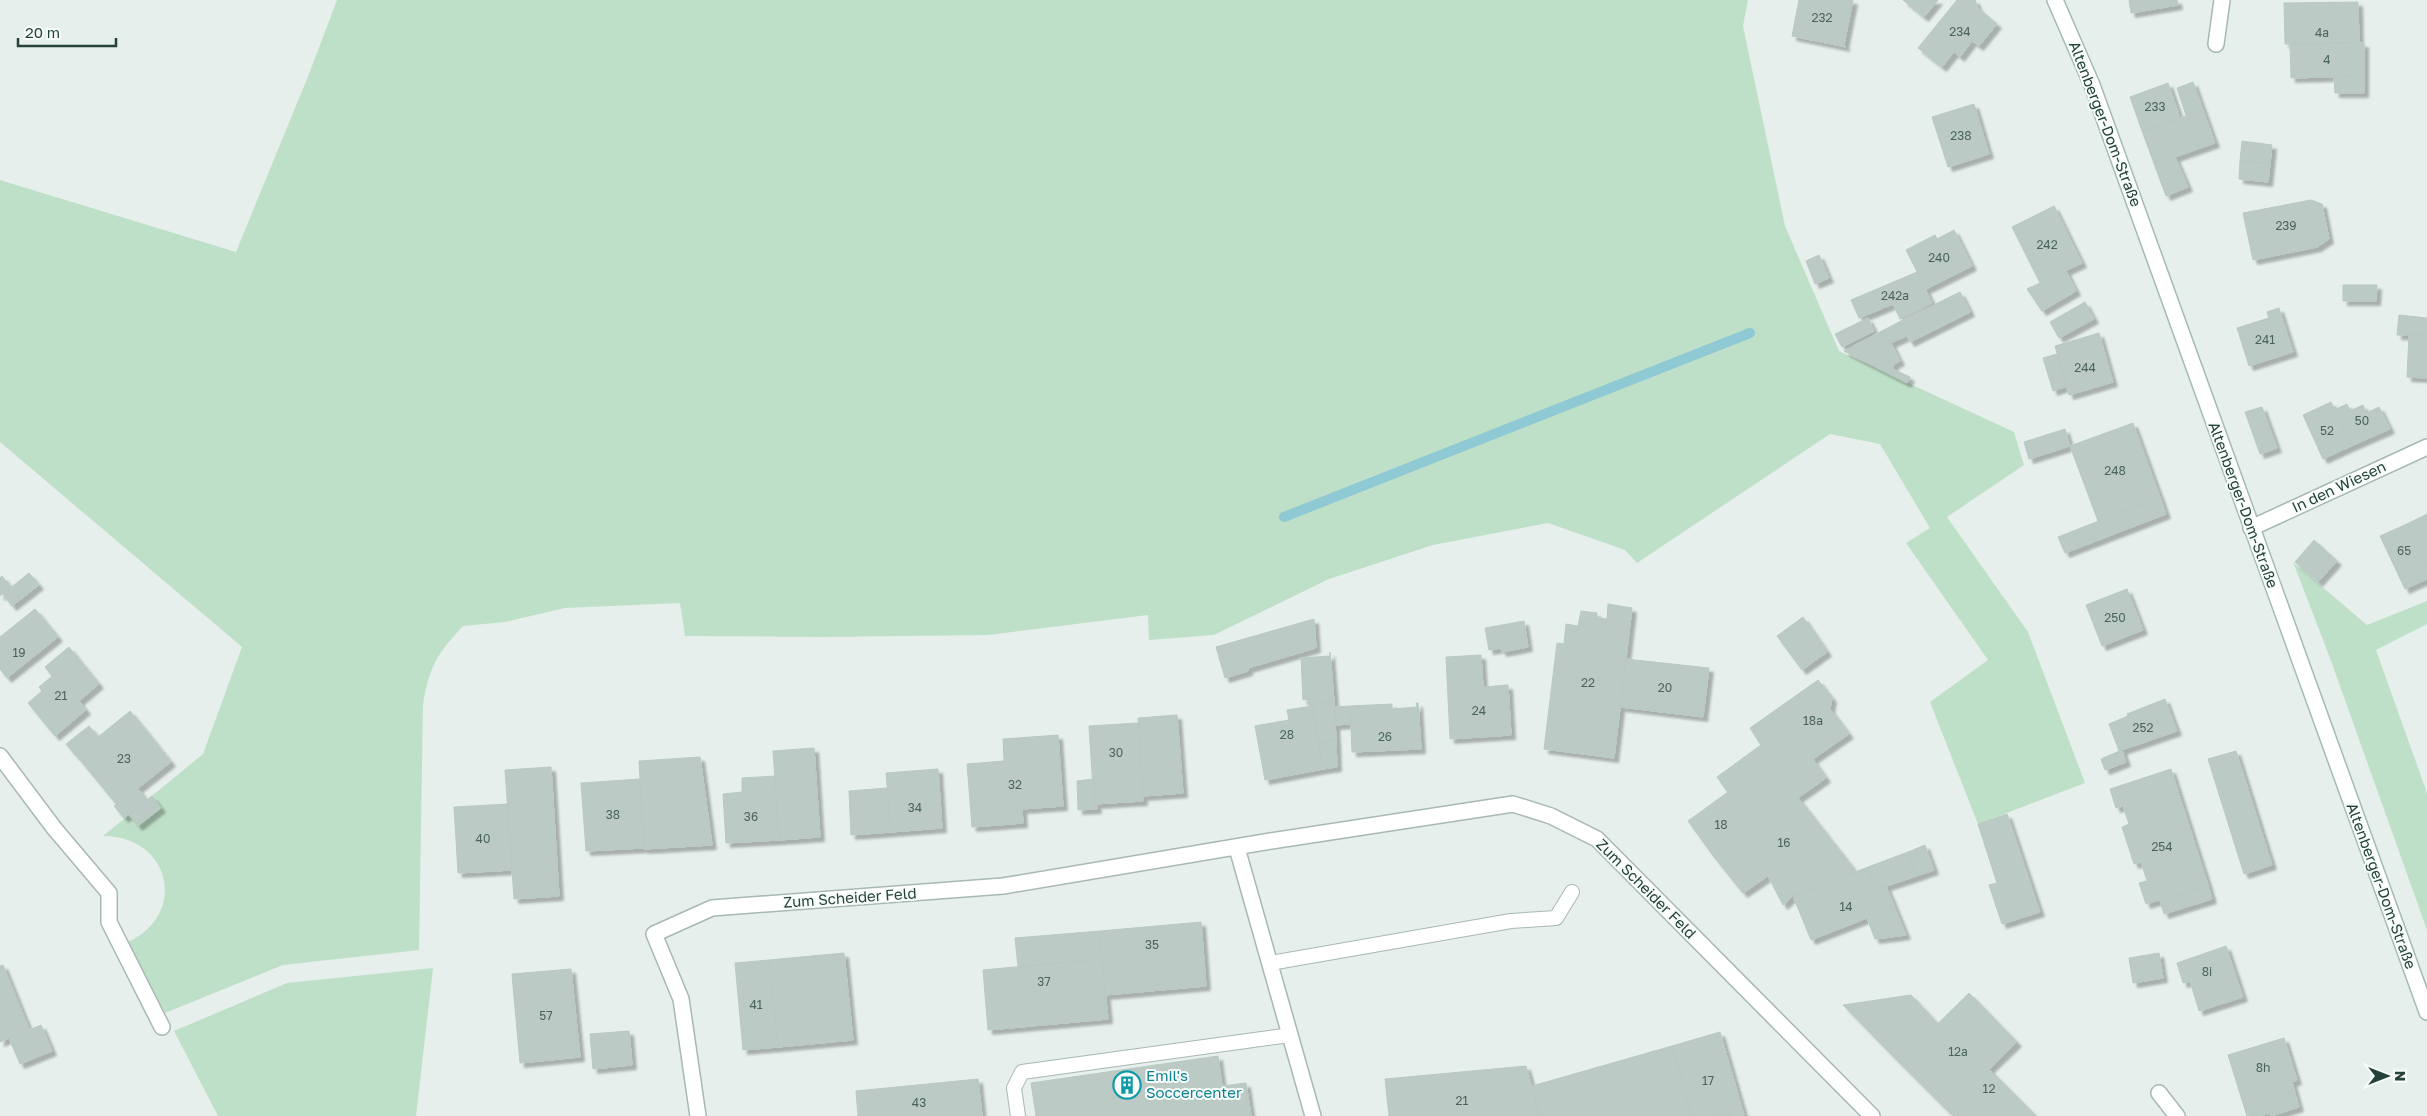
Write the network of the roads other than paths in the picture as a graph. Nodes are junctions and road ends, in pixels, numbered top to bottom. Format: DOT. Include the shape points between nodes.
graph roads {
  1 [pos="2055,0"];
  2 [pos="2222,0"];
  3 [pos="2216,44"];
  4 [pos="2427,447"];
  5 [pos="2251,528"];
  6 [pos="0,756"];
  7 [pos="1237,848"];
  8 [pos="1572,892"];
  9 [pos="1270,963"];
  10 [pos="2427,1012"];
  11 [pos="162,1027"];
  12 [pos="1290,1035"];
  13 [pos="2159,1093"];
  14 [pos="698,1116"];
  15 [pos="1018,1116"];
  16 [pos="1313,1116"];
  17 [pos="1872,1116"];
  18 [pos="2177,1116"];
  1 -- 5 [label="street, Altenberger-Dom-Straße" via="2092,84"];
  2 -- 3 [label="street"];
  4 -- 5 [label="street, In den Wiesen"];
  5 -- 10 [label="street, Altenberger-Dom-Straße"];
  6 -- 11 [label="street" via="54,828 109,893 109,922"];
  7 -- 9 [label="street"];
  7 -- 14 [label="street, Zum Scheider Feld" via="1003,886 712,908 654,934 681,999"];
  7 -- 17 [label="street, Zum Scheider Feld" via="1513,804 1551,816 1597,839"];
  8 -- 9 [label="lane" via="1556,918 1511,921"];
  9 -- 12 [label="street"];
  12 -- 15 [label="lane" via="1022,1072 1014,1088"];
  12 -- 16 [label="street"];
  13 -- 18 [label="street"];
}
